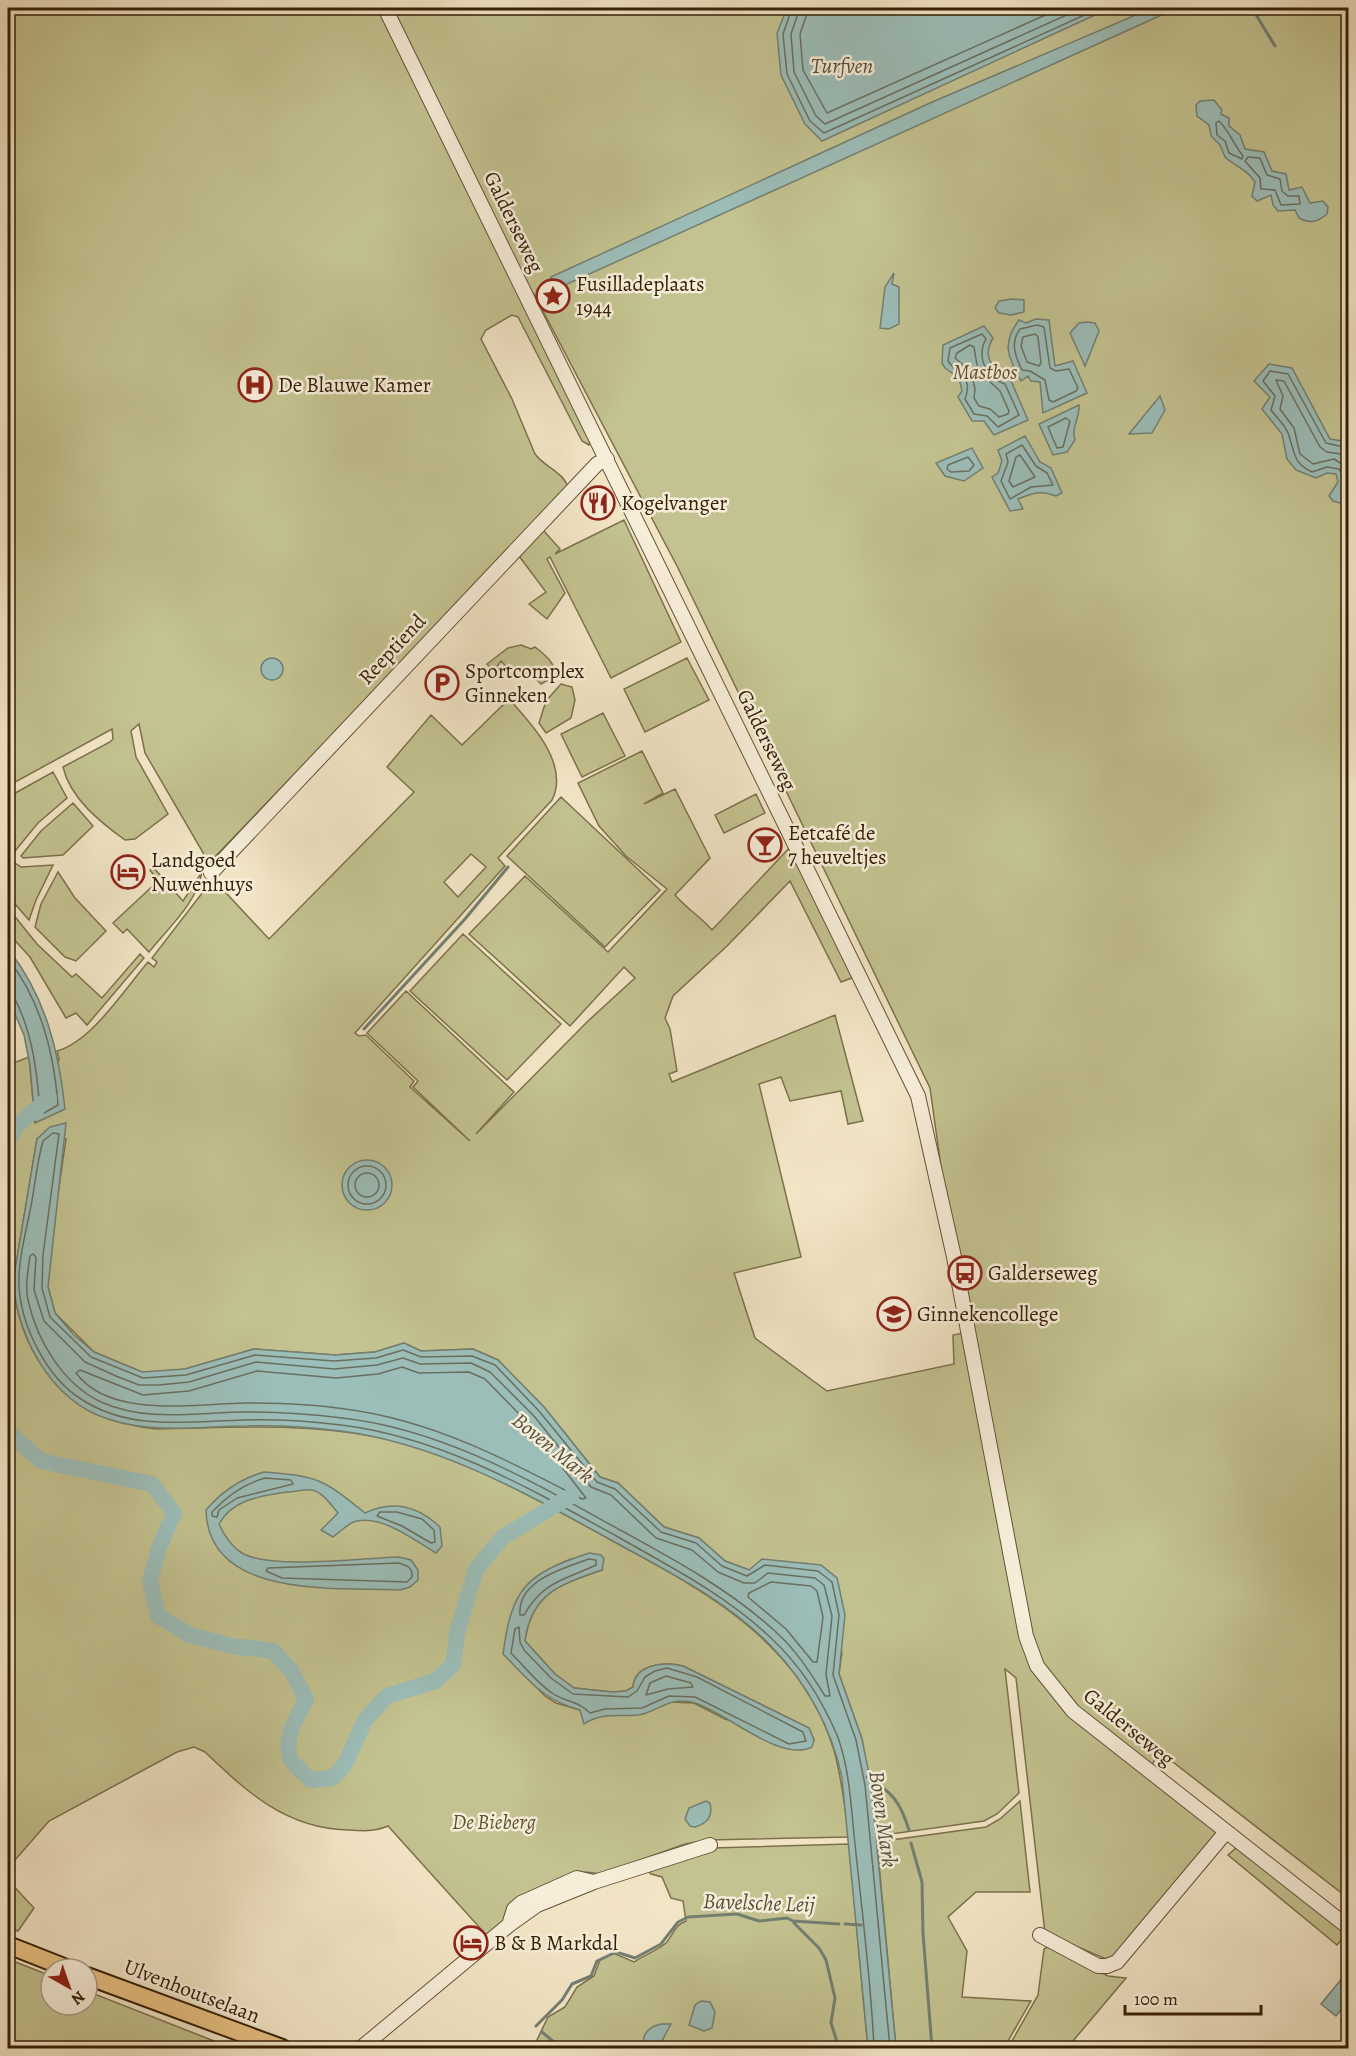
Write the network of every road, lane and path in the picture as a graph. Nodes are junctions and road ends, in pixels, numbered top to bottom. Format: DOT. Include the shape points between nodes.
graph roads {
  1 [pos="385,8"];
  2 [pos="607,459"];
  3 [pos="211,873"];
  4 [pos="1226,1832"];
  5 [pos="710,1845"];
  6 [pos="1348,1927"];
  7 [pos="1040,1935"];
  8 [pos="8,1945"];
  9 [pos="39,1957"];
  10 [pos="99,1980"];
  11 [pos="282,2049"];
  12 [pos="361,2049"];
  1 -- 2 [label="street, Galderseweg"];
  2 -- 3 [label="street, Reeptiend" via="597,464"];
  2 -- 4 [label="street, Galderseweg" via="918,1096 954,1257 1026,1636 1037,1666 1073,1711"];
  4 -- 6 [label="street, Galderseweg"];
  4 -- 7 [label="street" via="1117,1962 1098,1966"];
  5 -- 12 [label="street" via="594,1882 537,1905"];
  8 -- 9 [label="main road"];
  10 -- 11 [label="main road, Ulvenhoutselaan"];
}
